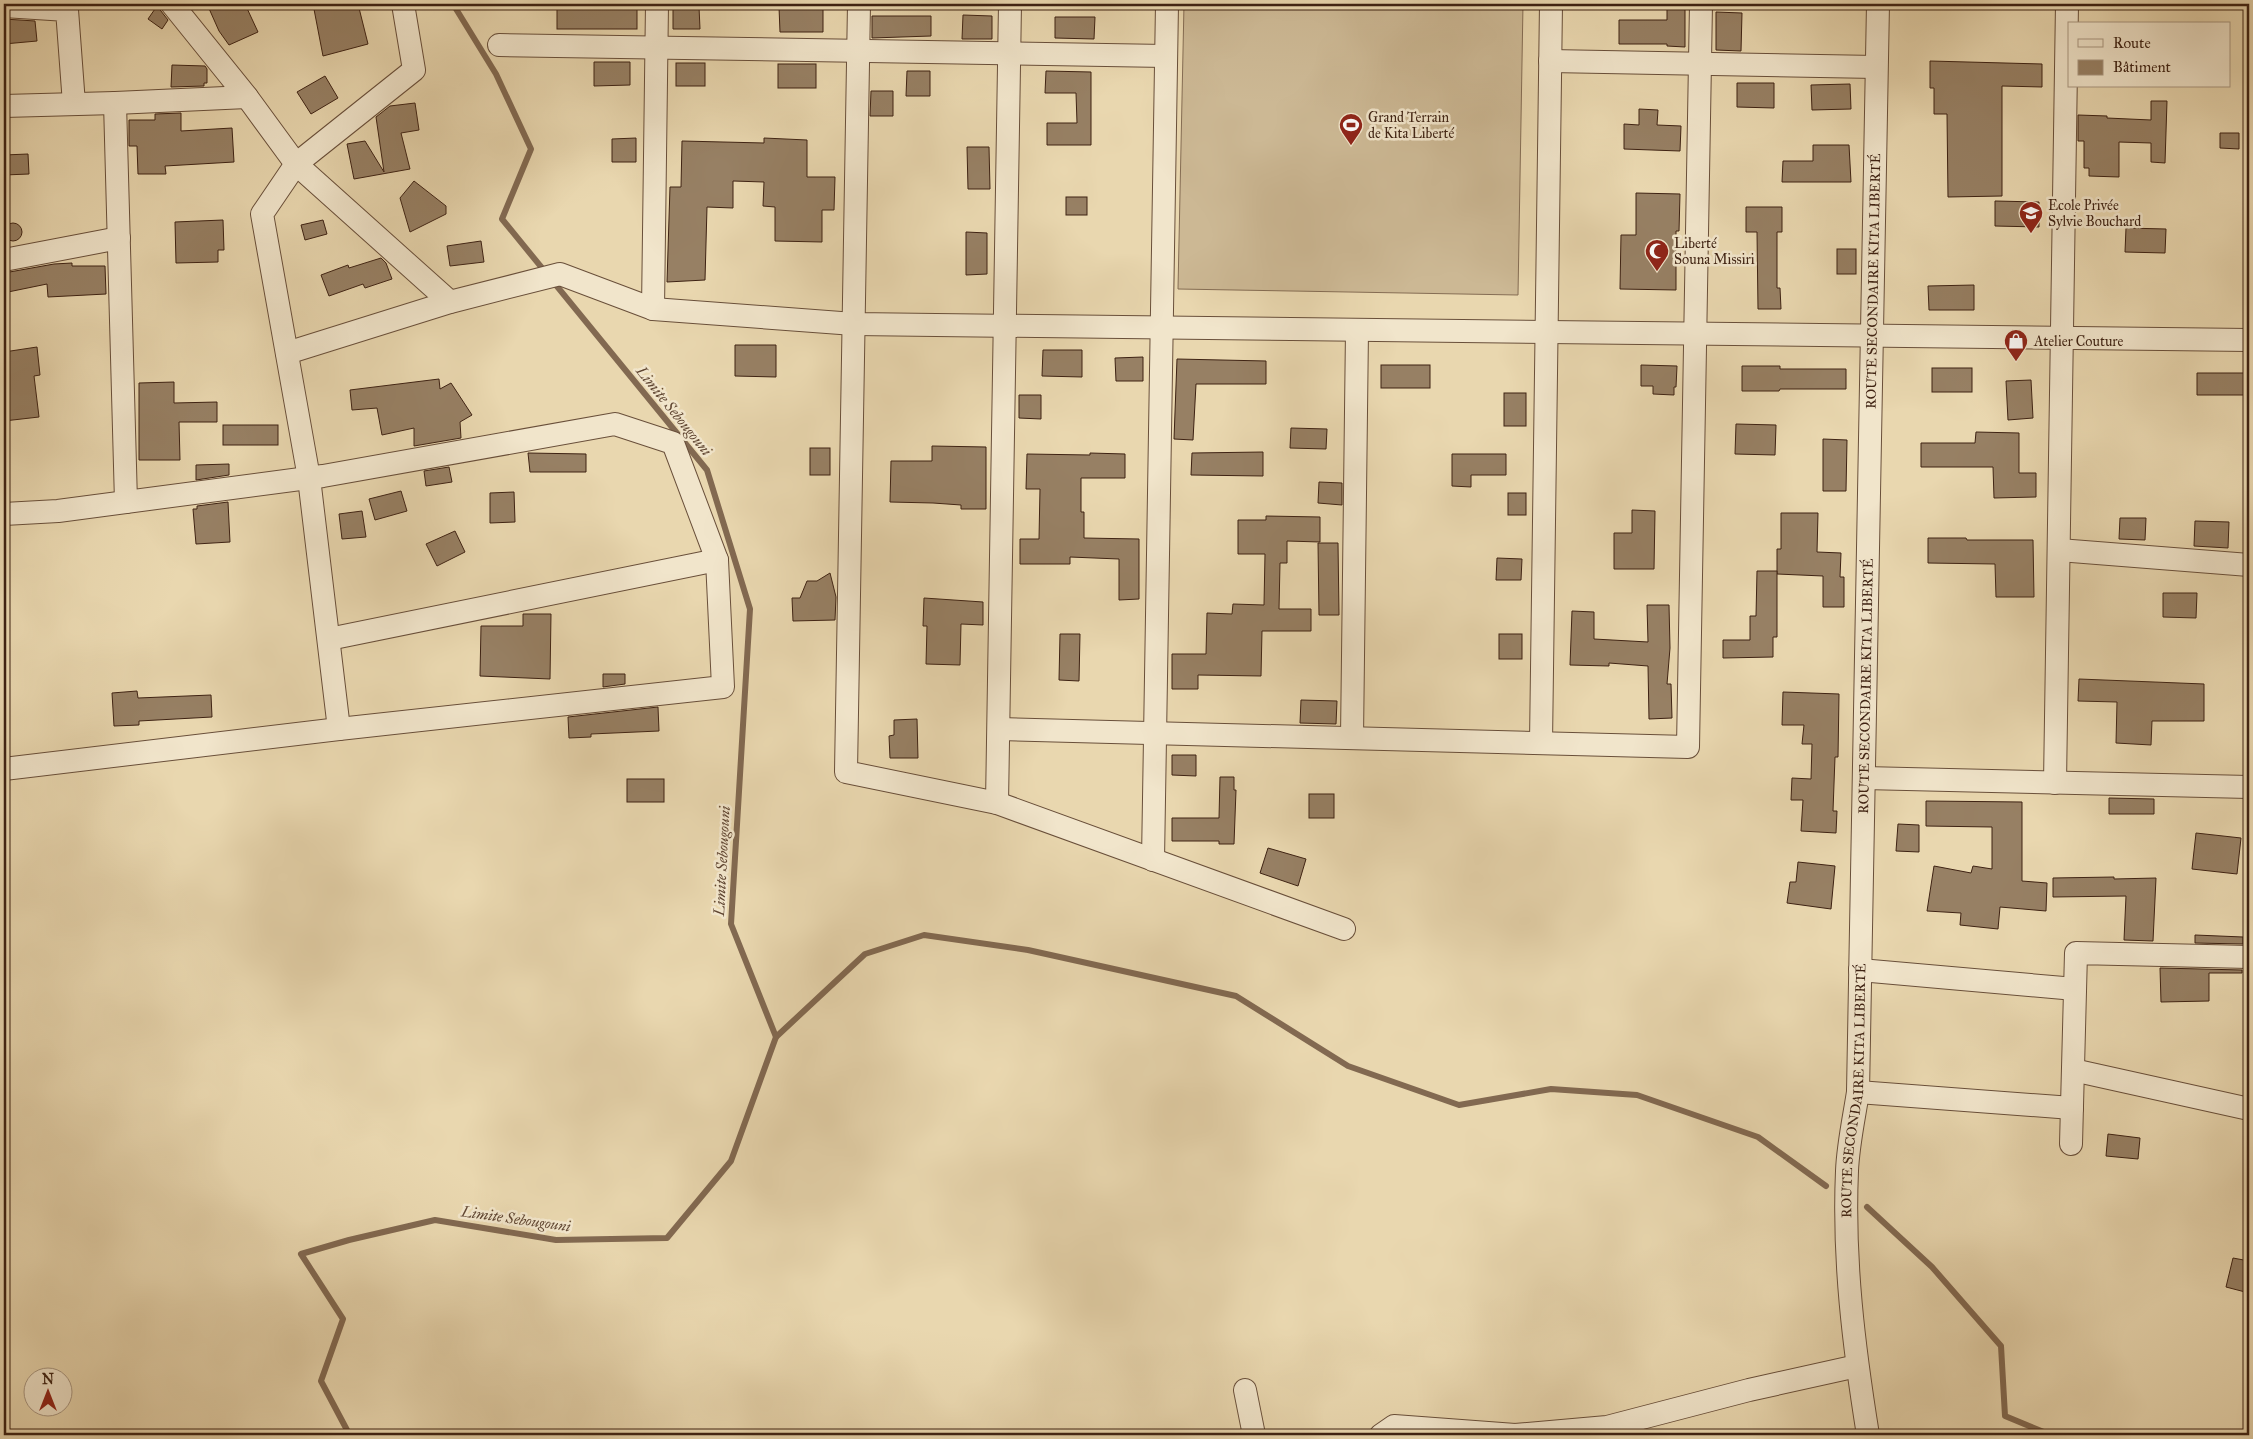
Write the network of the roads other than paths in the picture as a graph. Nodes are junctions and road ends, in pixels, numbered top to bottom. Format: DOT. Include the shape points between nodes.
graph roads {
  1 [pos="172,4"];
  2 [pos="403,4"];
  3 [pos="657,4"];
  4 [pos="859,4"];
  5 [pos="1010,4"];
  6 [pos="1167,4"];
  7 [pos="1550,4"];
  8 [pos="1702,4"];
  9 [pos="1878,4"];
  10 [pos="2067,4"];
  11 [pos="4,6"];
  12 [pos="499,45"];
  13 [pos="657,48"];
  14 [pos="858,51"];
  15 [pos="1010,54"];
  16 [pos="1166,56"];
  17 [pos="1550,61"];
  18 [pos="1700,64"];
  19 [pos="1876,66"];
  20 [pos="247,97"];
  21 [pos="115,103"];
  22 [pos="74,104"];
  23 [pos="4,106"];
  24 [pos="296,164"];
  25 [pos="119,238"];
  26 [pos="4,260"];
  27 [pos="450,302"];
  28 [pos="653,309"];
  29 [pos="854,324"];
  30 [pos="1005,326"];
  31 [pos="1162,328"];
  32 [pos="1357,330"];
  33 [pos="1546,332"];
  34 [pos="1696,334"];
  35 [pos="1872,336"];
  36 [pos="2062,338"];
  37 [pos="2249,340"];
  38 [pos="287,353"];
  39 [pos="308,478"];
  40 [pos="126,502"];
  41 [pos="4,514"];
  42 [pos="2058,550"];
  43 [pos="717,560"];
  44 [pos="2249,565"];
  45 [pos="329,639"];
  46 [pos="339,729"];
  47 [pos="999,729"];
  48 [pos="1155,733"];
  49 [pos="1352,738"];
  50 [pos="1541,743"];
  51 [pos="4,769"];
  52 [pos="1864,778"];
  53 [pos="2055,783"];
  54 [pos="2249,787"];
  55 [pos="998,803"];
  56 [pos="1153,860"];
  57 [pos="1344,929"];
  58 [pos="2249,957"];
  59 [pos="1860,970"];
  60 [pos="2075,989"];
  61 [pos="2073,1070"];
  62 [pos="1858,1092"];
  63 [pos="2072,1108"];
  64 [pos="2249,1109"];
  65 [pos="2071,1144"];
  66 [pos="1857,1366"];
  67 [pos="1245,1390"];
  68 [pos="1254,1435"];
  69 [pos="1381,1435"];
  70 [pos="1868,1435"];
  1 -- 20 [label="street"];
  2 -- 24 [label="street" via="414,70"];
  3 -- 13 [label="street"];
  4 -- 14 [label="street"];
  5 -- 15 [label="street"];
  6 -- 16 [label="street"];
  7 -- 17 [label="street"];
  8 -- 18 [label="street"];
  9 -- 19 [label="street, ROUTE SECONDAIRE KITA LIBERTÉ"];
  10 -- 36 [label="street"];
  11 -- 22 [label="street" via="67,10"];
  12 -- 13 [label="street"];
  13 -- 14 [label="street"];
  13 -- 28 [label="street"];
  14 -- 15 [label="street"];
  14 -- 29 [label="street"];
  15 -- 16 [label="street"];
  15 -- 30 [label="street"];
  16 -- 31 [label="street"];
  17 -- 18 [label="street"];
  17 -- 33 [label="street"];
  18 -- 19 [label="street"];
  18 -- 34 [label="street"];
  19 -- 35 [label="street, ROUTE SECONDAIRE KITA LIBERTÉ"];
  20 -- 21 [label="street"];
  20 -- 24 [label="street"];
  21 -- 22 [label="street"];
  21 -- 25 [label="street"];
  22 -- 23 [label="street"];
  24 -- 27 [label="street"];
  24 -- 38 [label="street" via="262,214"];
  25 -- 26 [label="street"];
  25 -- 40 [label="street"];
  27 -- 28 [label="street" via="560,274"];
  27 -- 38 [label="street"];
  28 -- 29 [label="street"];
  29 -- 30 [label="street"];
  29 -- 55 [label="street" via="846,772"];
  30 -- 31 [label="street"];
  30 -- 47 [label="street"];
  31 -- 32 [label="street"];
  31 -- 48 [label="street"];
  32 -- 33 [label="street"];
  32 -- 49 [label="street"];
  33 -- 34 [label="street"];
  33 -- 50 [label="street"];
  34 -- 35 [label="street"];
  34 -- 50 [label="street" via="1688,747"];
  35 -- 36 [label="street"];
  35 -- 52 [label="street, ROUTE SECONDAIRE KITA LIBERTÉ"];
  36 -- 37 [label="street"];
  36 -- 42 [label="street"];
  38 -- 39 [label="street"];
  39 -- 40 [label="street"];
  39 -- 43 [label="street" via="615,424 673,443"];
  39 -- 45 [label="street"];
  40 -- 41 [label="street"];
  42 -- 44 [label="street"];
  42 -- 53 [label="street"];
  43 -- 45 [label="street"];
  43 -- 46 [label="street" via="723,687"];
  45 -- 46 [label="street"];
  46 -- 51 [label="street"];
  47 -- 48 [label="street"];
  47 -- 55 [label="street"];
  48 -- 49 [label="street"];
  48 -- 56 [label="street"];
  49 -- 50 [label="street"];
  52 -- 53 [label="street"];
  52 -- 59 [label="street, ROUTE SECONDAIRE KITA LIBERTÉ"];
  53 -- 54 [label="street"];
  55 -- 56 [label="street"];
  56 -- 57 [label="street"];
  58 -- 60 [label="street" via="2076,953"];
  59 -- 60 [label="street"];
  59 -- 62 [label="street, ROUTE SECONDAIRE KITA LIBERTÉ"];
  60 -- 61 [label="street"];
  61 -- 63 [label="street"];
  61 -- 64 [label="street"];
  62 -- 63 [label="street"];
  62 -- 66 [label="street, ROUTE SECONDAIRE KITA LIBERTÉ" via="1847,1169 1847,1266"];
  63 -- 65 [label="street"];
  66 -- 69 [label="street" via="1607,1427 1515,1435 1394,1426"];
  66 -- 70 [label="street, ROUTE SECONDAIRE KITA LIBERTÉ"];
  67 -- 68 [label="street"];
}
